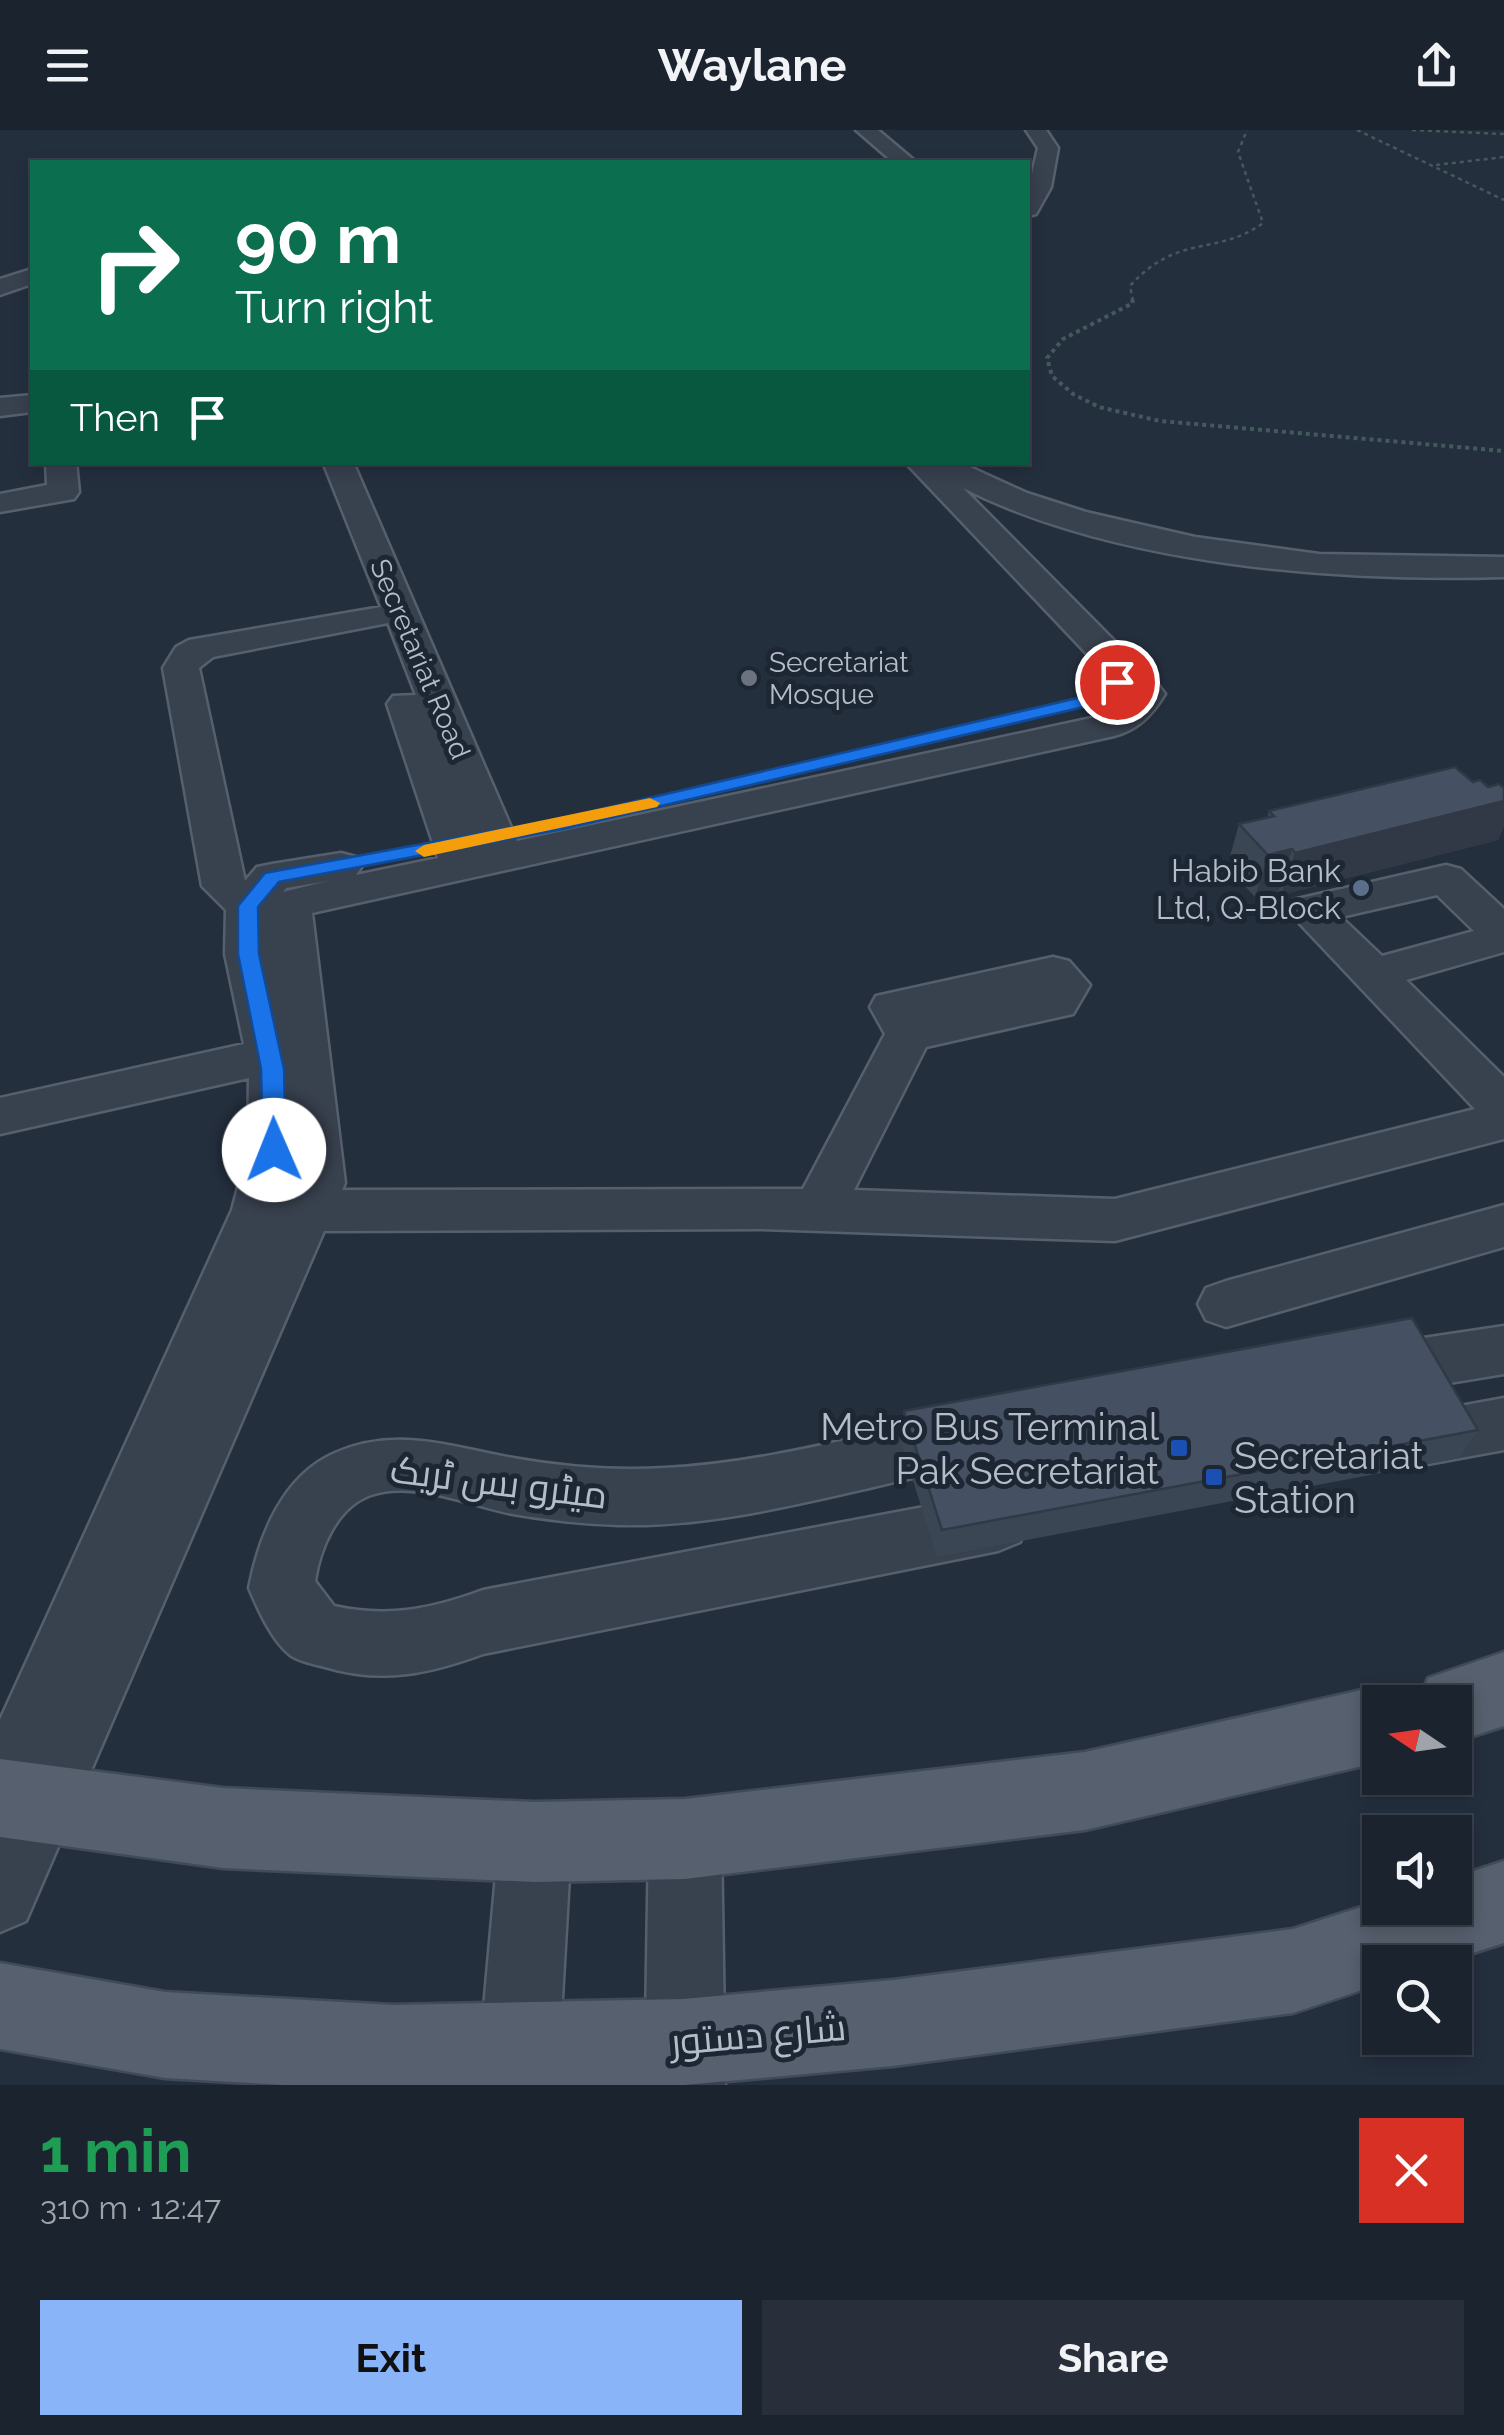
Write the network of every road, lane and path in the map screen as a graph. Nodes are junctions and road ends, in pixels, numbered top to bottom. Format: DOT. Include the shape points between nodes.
graph roads {
  1 [pos="866,130"];
  2 [pos="1036,130"];
  3 [pos="1247,130"];
  4 [pos="1357,130"];
  5 [pos="1412,130"];
  6 [pos="1504,134"];
  7 [pos="1504,157"];
  8 [pos="903,160"];
  9 [pos="1431,166"];
  10 [pos="1504,200"];
  11 [pos="1030,206"];
  12 [pos="0,265"];
  13 [pos="30,270"];
  14 [pos="30,271"];
  15 [pos="0,288"];
  16 [pos="30,404"];
  17 [pos="0,408"];
  18 [pos="1504,451"];
  19 [pos="61,465"];
  20 [pos="321,465"];
  21 [pos="339,465"];
  22 [pos="923,465"];
  23 [pos="941,465"];
  24 [pos="0,504"];
  25 [pos="1504,567"];
  26 [pos="375,616"];
  27 [pos="478,851"];
  28 [pos="248,906"];
  29 [pos="1504,935"];
  30 [pos="1374,974"];
  31 [pos="909,1034"];
  32 [pos="287,1053"];
  33 [pos="1504,1107"];
  34 [pos="0,1116"];
  35 [pos="1504,1120"];
  36 [pos="818,1210"];
  37 [pos="282,1211"];
  38 [pos="1504,1226"];
  39 [pos="1226,1304"];
  40 [pos="1504,1350"];
  41 [pos="1314,1380"];
  42 [pos="1504,1424"];
  43 [pos="1022,1429"];
  44 [pos="1349,1452"];
  45 [pos="1046,1512"];
  46 [pos="1504,1689"];
  47 [pos="1472,1699"];
  48 [pos="1362,1728"];
  49 [pos="10,1800"];
  50 [pos="685,1839"];
  51 [pos="535,1842"];
  52 [pos="0,1895"];
  53 [pos="1504,1902"];
  54 [pos="0,2006"];
  55 [pos="684,2064"];
  56 [pos="517,2067"];
  1 -- 8 [label="street"];
  2 -- 11 [label="street" via="1048,148"];
  3 -- 18 [label="path" via="1237,158 1259,199 1263,223 1253,232 1192,244 1142,268 1130,286 1133,303 1063,338 1047,358 1052,376 1099,407 1160,421"];
  4 -- 9 [label="path"];
  5 -- 6 [label="path"];
  7 -- 9 [label="path"];
  9 -- 10 [label="path"];
  12 -- 13 [label="street"];
  14 -- 15 [label="street"];
  16 -- 17 [label="street"];
  19 -- 24 [label="street" via="63,492"];
  20 -- 26 [label="street, Secretariat Road"];
  21 -- 27 [label="street, Secretariat Road"];
  22 -- 27 [label="street" via="1134,682 1137,708 1114,725"];
  23 -- 25 [label="street" via="1012,499 1104,528 1211,549 1322,564"];
  26 -- 27 [label="street, Secretariat Road"];
  26 -- 28 [label="street" via="202,648 181,668 224,886"];
  27 -- 28 [label="street" via="272,877"];
  27 -- 32 [label="street" via="297,902 288,914"];
  28 -- 32 [label="street" via="248,954"];
  29 -- 30 [label="street"];
  29 -- 30 [label="street" via="1446,879 1309,910"];
  30 -- 33 [label="street"];
  31 -- 36 [label="street"];
  32 -- 34 [label="street"];
  32 -- 37 [label="street" via="274,1150"];
  35 -- 36 [label="street" via="1115,1220"];
  36 -- 37 [label="street"];
  37 -- 49 [label="street"];
  38 -- 39 [label="street"];
  40 -- 41 [label="street"];
  42 -- 44 [label="street"];
  43 -- 45 [label="street, میٹرو بس ٹریک" via="736,1489 621,1497 516,1487 418,1465 374,1467 352,1474 312,1508 284,1561 281,1588 313,1632 376,1648"];
  46 -- 47 [label="main road"];
  48 -- 50 [label="main road" via="1085,1792"];
  49 -- 51 [label="main road" via="223,1828"];
  49 -- 52 [label="street"];
  50 -- 51 [label="main road"];
  50 -- 55 [label="street"];
  51 -- 56 [label="street"];
  53 -- 55 [label="main road, شارع دستور" via="1293,1970 893,2022"];
  54 -- 56 [label="main road, شارع دستور" via="165,2035 393,2048"];
  55 -- 56 [label="main road, شارع دستور"];
}
